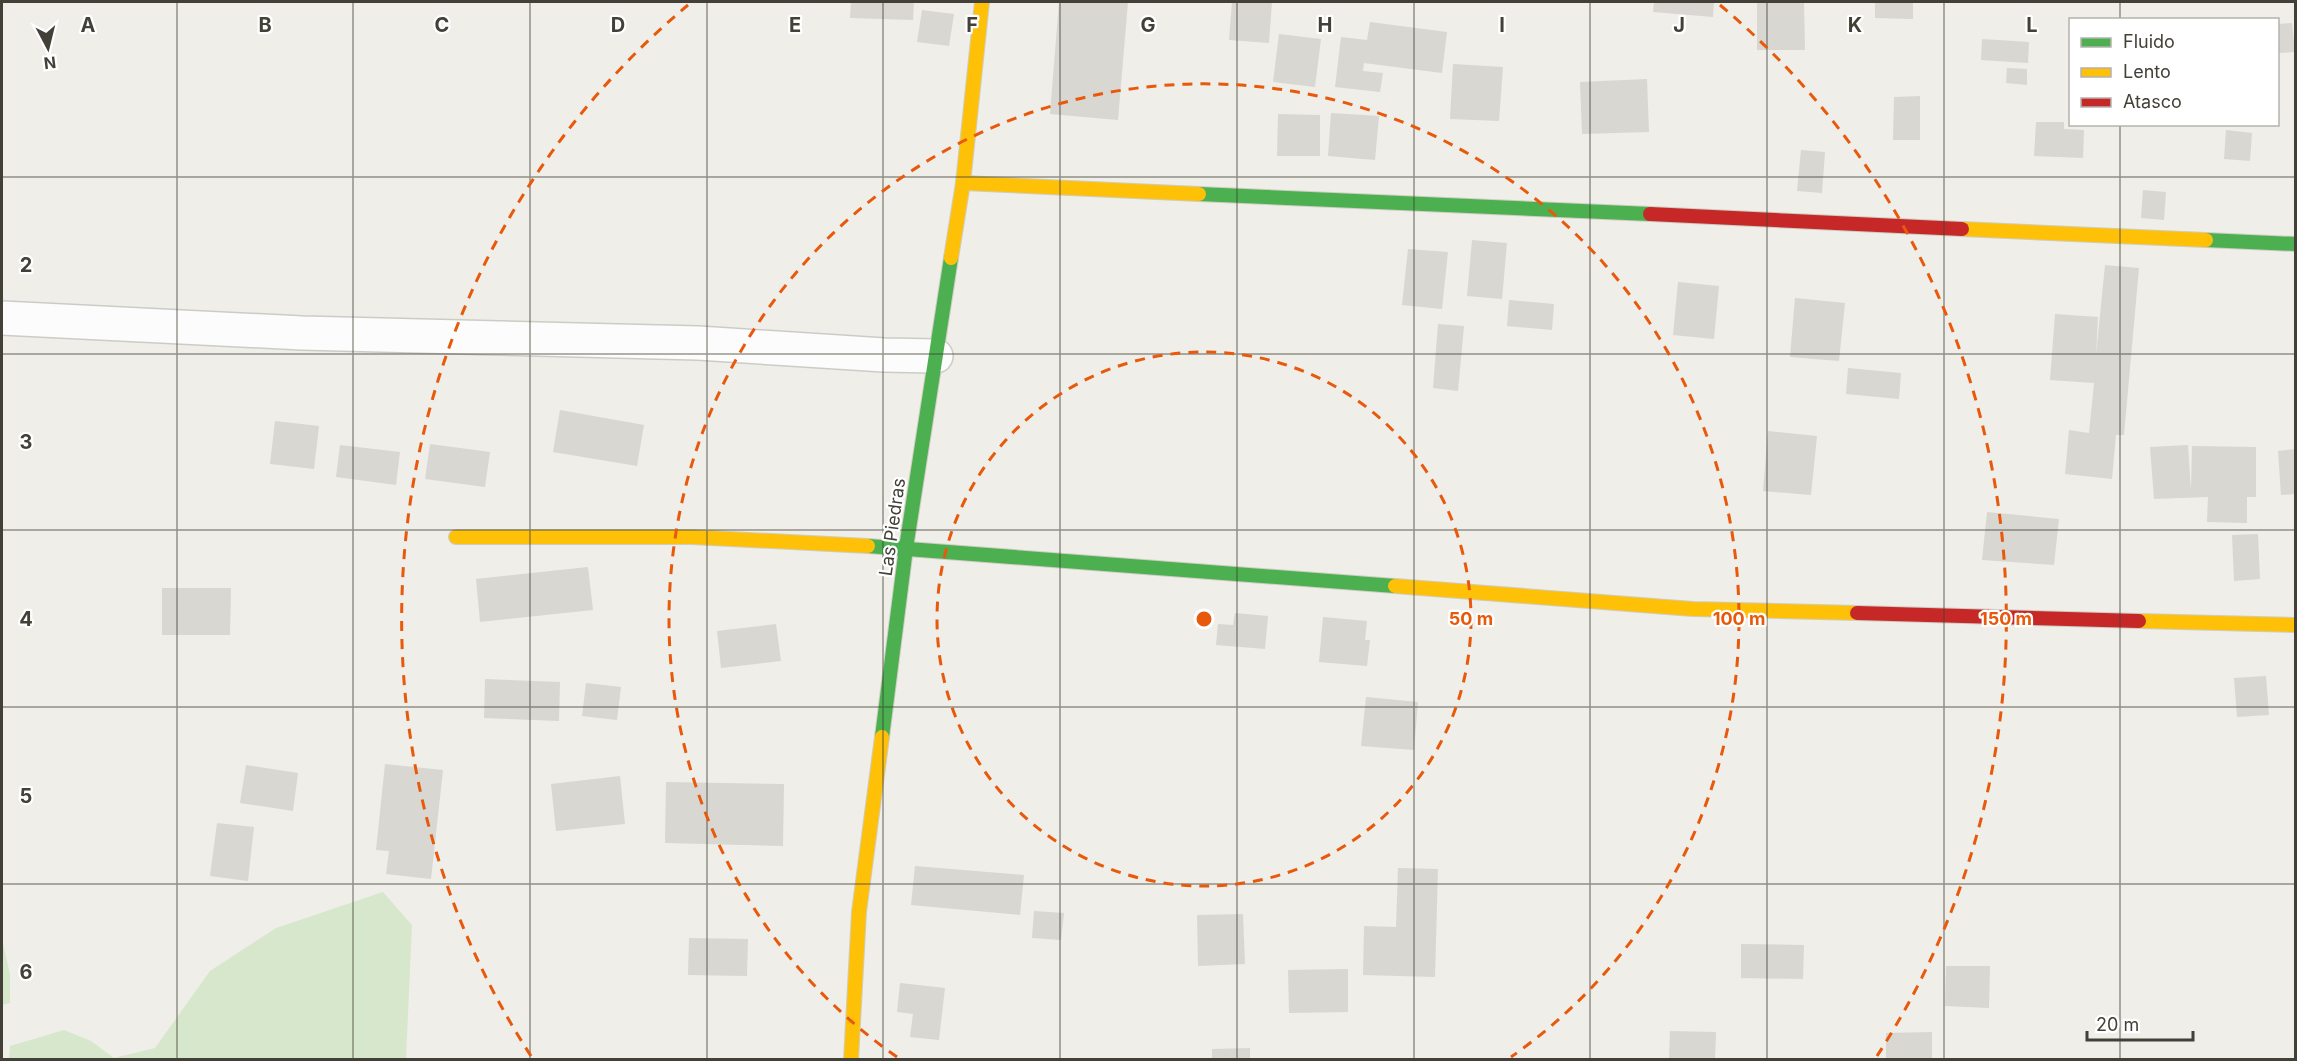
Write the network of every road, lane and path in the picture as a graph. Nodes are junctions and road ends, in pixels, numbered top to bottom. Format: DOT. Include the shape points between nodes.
graph roads {
  1 [pos="981,2"];
  2 [pos="963,183"];
  3 [pos="2295,244"];
  4 [pos="2,318"];
  5 [pos="936,356"];
  6 [pos="456,537"];
  7 [pos="906,548"];
  8 [pos="2295,625"];
  9 [pos="851,1059"];
  1 -- 2 [label="street, Las Piedras"];
  2 -- 3 [label="street"];
  2 -- 5 [label="street, Las Piedras"];
  4 -- 5 [label="street" via="302,333 698,343"];
  5 -- 7 [label="street, Las Piedras"];
  6 -- 7 [label="street" via="692,537"];
  7 -- 8 [label="street" via="1693,609"];
  7 -- 9 [label="street, Las Piedras" via="860,912"];
}
